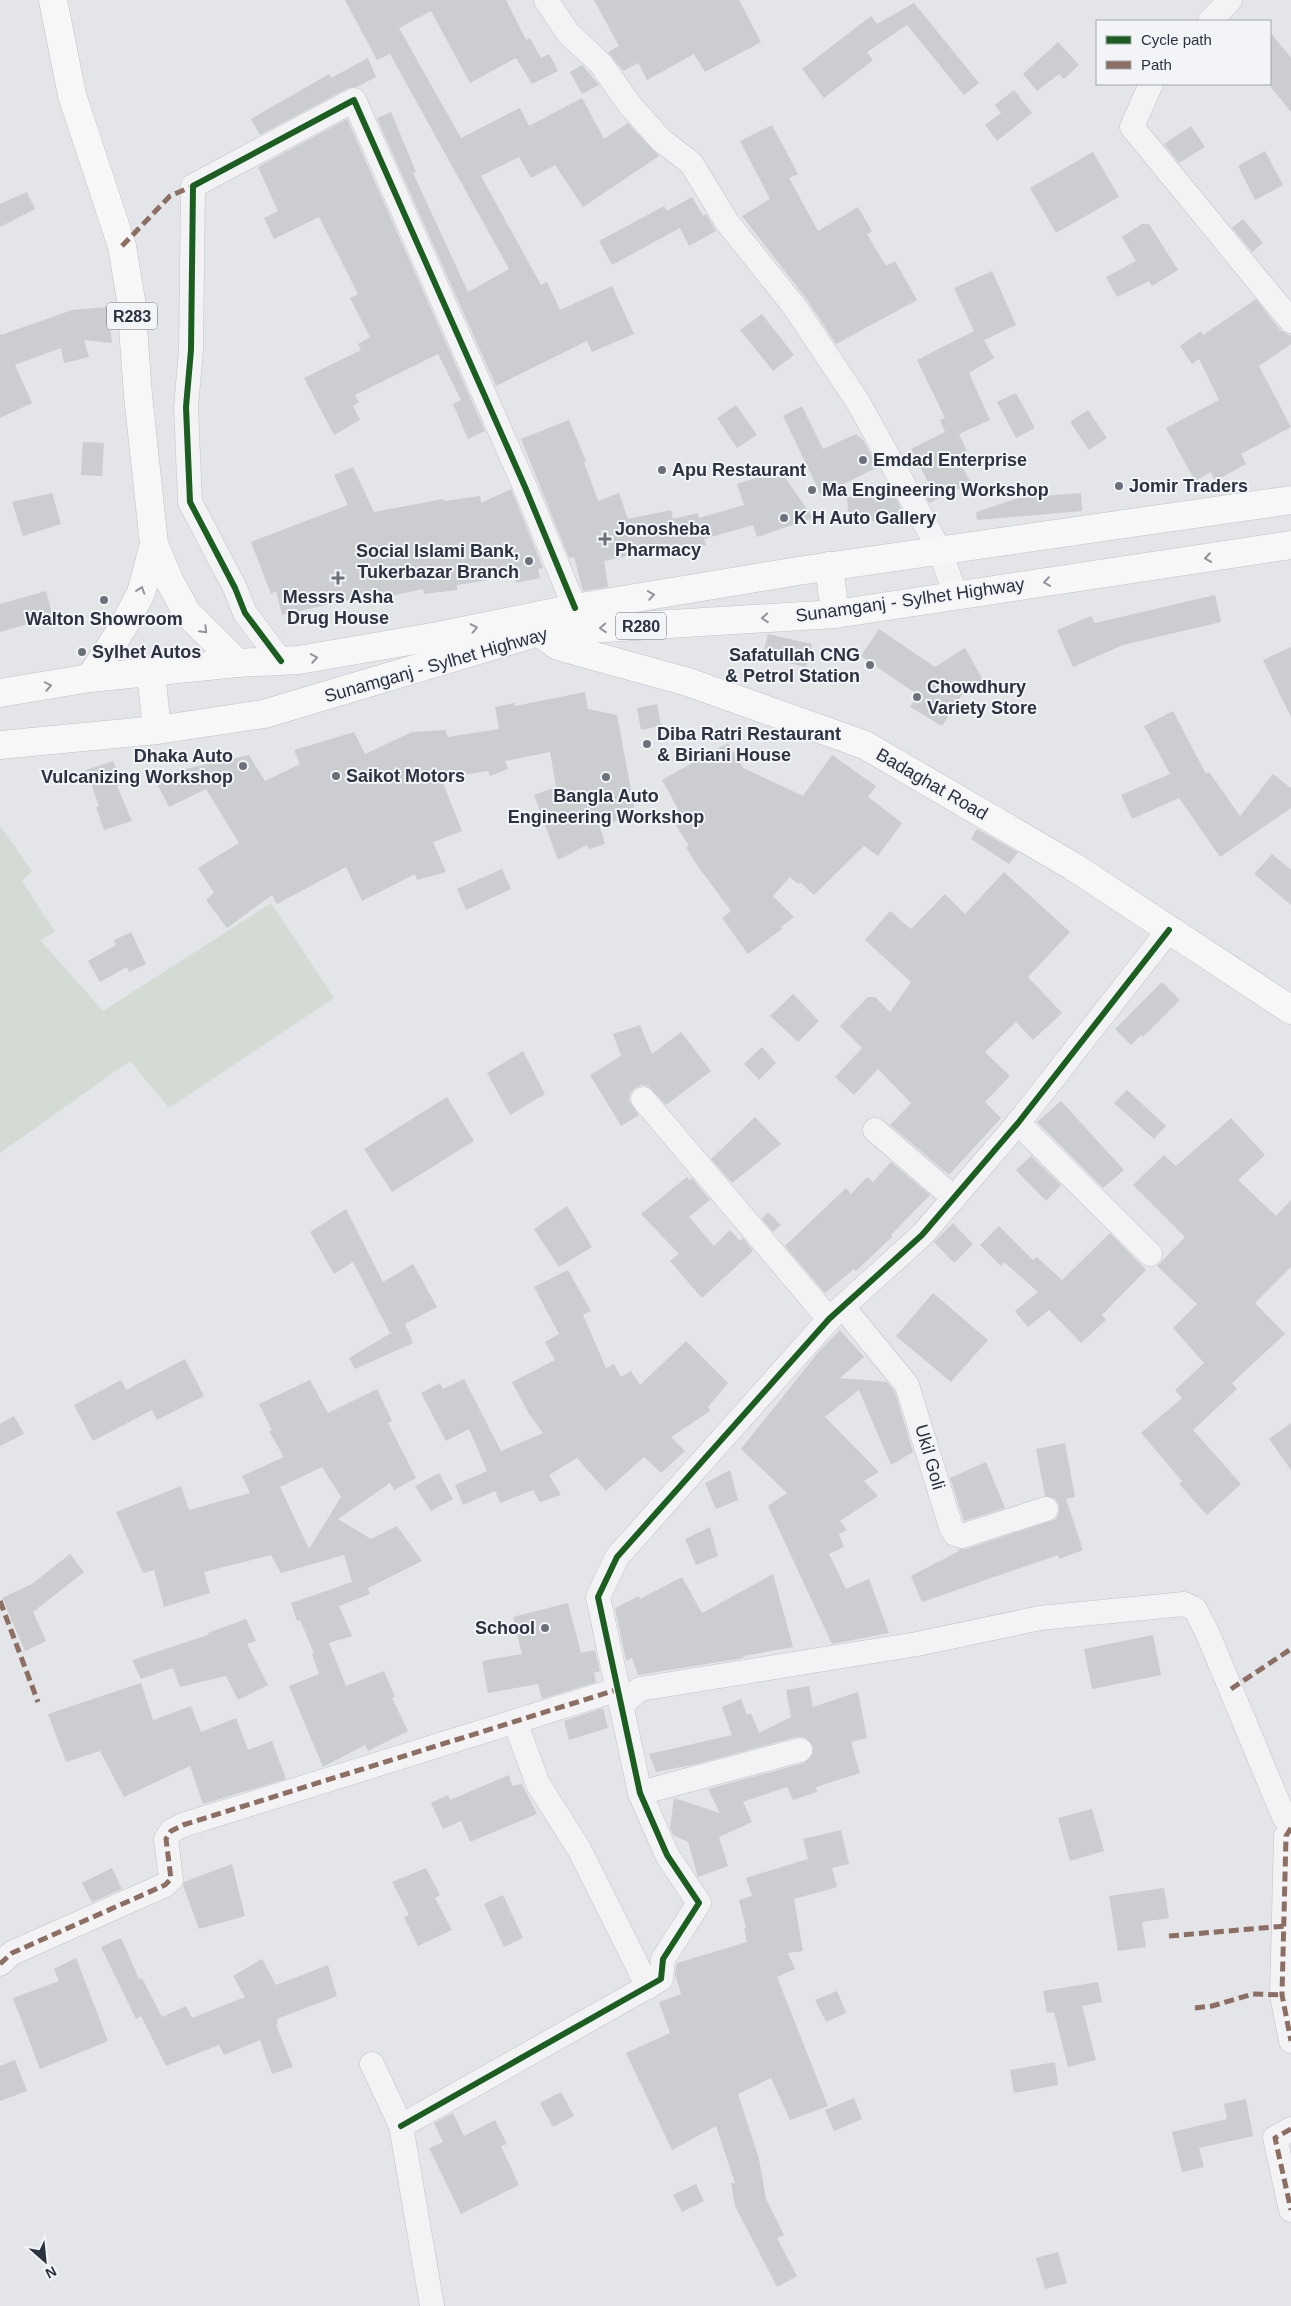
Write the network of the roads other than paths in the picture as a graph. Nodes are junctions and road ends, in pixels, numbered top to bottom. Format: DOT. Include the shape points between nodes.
graph roads {
  1 [pos="53,0"];
  2 [pos="546,0"];
  3 [pos="1230,0"];
  4 [pos="1211,20"];
  5 [pos="1152,85"];
  6 [pos="1291,321"];
  7 [pos="1291,500"];
  8 [pos="1230,510"];
  9 [pos="154,544"];
  10 [pos="1291,545"];
  11 [pos="939,549"];
  12 [pos="1236,553"];
  13 [pos="828,566"];
  14 [pos="956,595"];
  15 [pos="575,608"];
  16 [pos="835,614"];
  17 [pos="534,625"];
  18 [pos="281,661"];
  19 [pos="237,663"];
  20 [pos="151,672"];
  21 [pos="90,678"];
  22 [pos="0,693"];
  23 [pos="157,730"];
  24 [pos="0,745"];
  25 [pos="1169,930"];
  26 [pos="1291,1010"];
  27 [pos="643,1099"];
  28 [pos="1018,1123"];
  29 [pos="875,1130"];
  30 [pos="954,1198"];
  31 [pos="1150,1254"];
  32 [pos="836,1313"];
  33 [pos="1046,1509"];
  34 [pos="621,1697"];
  35 [pos="515,1722"];
  36 [pos="800,1750"];
  37 [pos="640,1793"];
  38 [pos="1291,1823"];
  39 [pos="1291,1828"];
  40 [pos="0,1964"];
  41 [pos="648,1987"];
  42 [pos="1291,2041"];
  43 [pos="372,2064"];
  44 [pos="401,2126"];
  45 [pos="1291,2129"];
  46 [pos="1291,2210"];
  47 [pos="432,2306"];
  1 -- 9 [label="main road, R283" via="72,95 122,246 132,300 138,395"];
  2 -- 11 [label="street" via="568,33 601,64 629,104 661,140 691,163 727,222 794,306 858,402"];
  3 -- 4 [label="street"];
  5 -- 6 [label="street" via="1132,127"];
  7 -- 8 [label="main road, Sunamganj - Sylhet Highway / R280"];
  8 -- 11 [label="main road, Sunamganj - Sylhet Highway / R280"];
  8 -- 12 [label="main road"];
  9 -- 19 [label="main road, one-way" via="187,613"];
  21 -- 9 [label="main road, one-way" via="141,593"];
  10 -- 12 [label="main road, Sunamganj - Sylhet Highway / R280"];
  11 -- 13 [label="main road, Sunamganj - Sylhet Highway / R280"];
  11 -- 14 [label="street"];
  12 -- 14 [label="main road, Sunamganj - Sylhet Highway / R280, one-way"];
  15 -- 13 [label="main road, Sunamganj - Sylhet Highway / R280, one-way"];
  13 -- 16 [label="main road"];
  14 -- 16 [label="main road, Sunamganj - Sylhet Highway / R280"];
  15 -- 17 [label="main road, Sunamganj - Sylhet Highway / R280"];
  15 -- 18 [label="street" via="354,100 193,186 191,350 186,408 190,502 245,613"];
  16 -- 17 [label="main road, Sunamganj - Sylhet Highway / R280, one-way"];
  18 -- 17 [label="main road, Sunamganj - Sylhet Highway / R280, one-way" via="438,636"];
  17 -- 23 [label="main road, Sunamganj - Sylhet Highway / R280" via="264,714"];
  17 -- 25 [label="main road, Badaghat Road" via="558,646 688,682 865,745 1074,867"];
  18 -- 19 [label="main road, Sunamganj - Sylhet Highway / R280"];
  19 -- 20 [label="main road, Sunamganj - Sylhet Highway / R280"];
  20 -- 21 [label="main road, Sunamganj - Sylhet Highway / R280"];
  20 -- 23 [label="main road"];
  22 -- 21 [label="main road, Sunamganj - Sylhet Highway / R280, one-way"];
  23 -- 24 [label="main road, Sunamganj - Sylhet Highway / R280"];
  25 -- 26 [label="main road, Badaghat Road"];
  25 -- 28 [label="street"];
  27 -- 32 [label="street"];
  28 -- 30 [label="street"];
  28 -- 31 [label="street"];
  29 -- 30 [label="street"];
  30 -- 32 [label="street" via="922,1235"];
  32 -- 33 [label="street, Ukil Goli" via="907,1385 955,1534 962,1536"];
  32 -- 34 [label="street" via="617,1557 598,1597"];
  34 -- 35 [label="street"];
  34 -- 37 [label="street"];
  34 -- 38 [label="street" via="640,1689 918,1644 1040,1618 1184,1604 1195,1609 1207,1632 1284,1817"];
  35 -- 40 [label="street" via="183,1824 171,1831 166,1839 172,1871 171,1879 165,1885 12,1953"];
  35 -- 41 [label="street" via="538,1784 580,1849"];
  36 -- 37 [label="street"];
  37 -- 41 [label="street" via="668,1855 699,1903 663,1959 661,1980"];
  39 -- 42 [label="street" via="1286,1836 1282,1995"];
  41 -- 44 [label="street"];
  43 -- 44 [label="street"];
  44 -- 47 [label="street"];
  45 -- 46 [label="street" via="1275,2138"];
}
